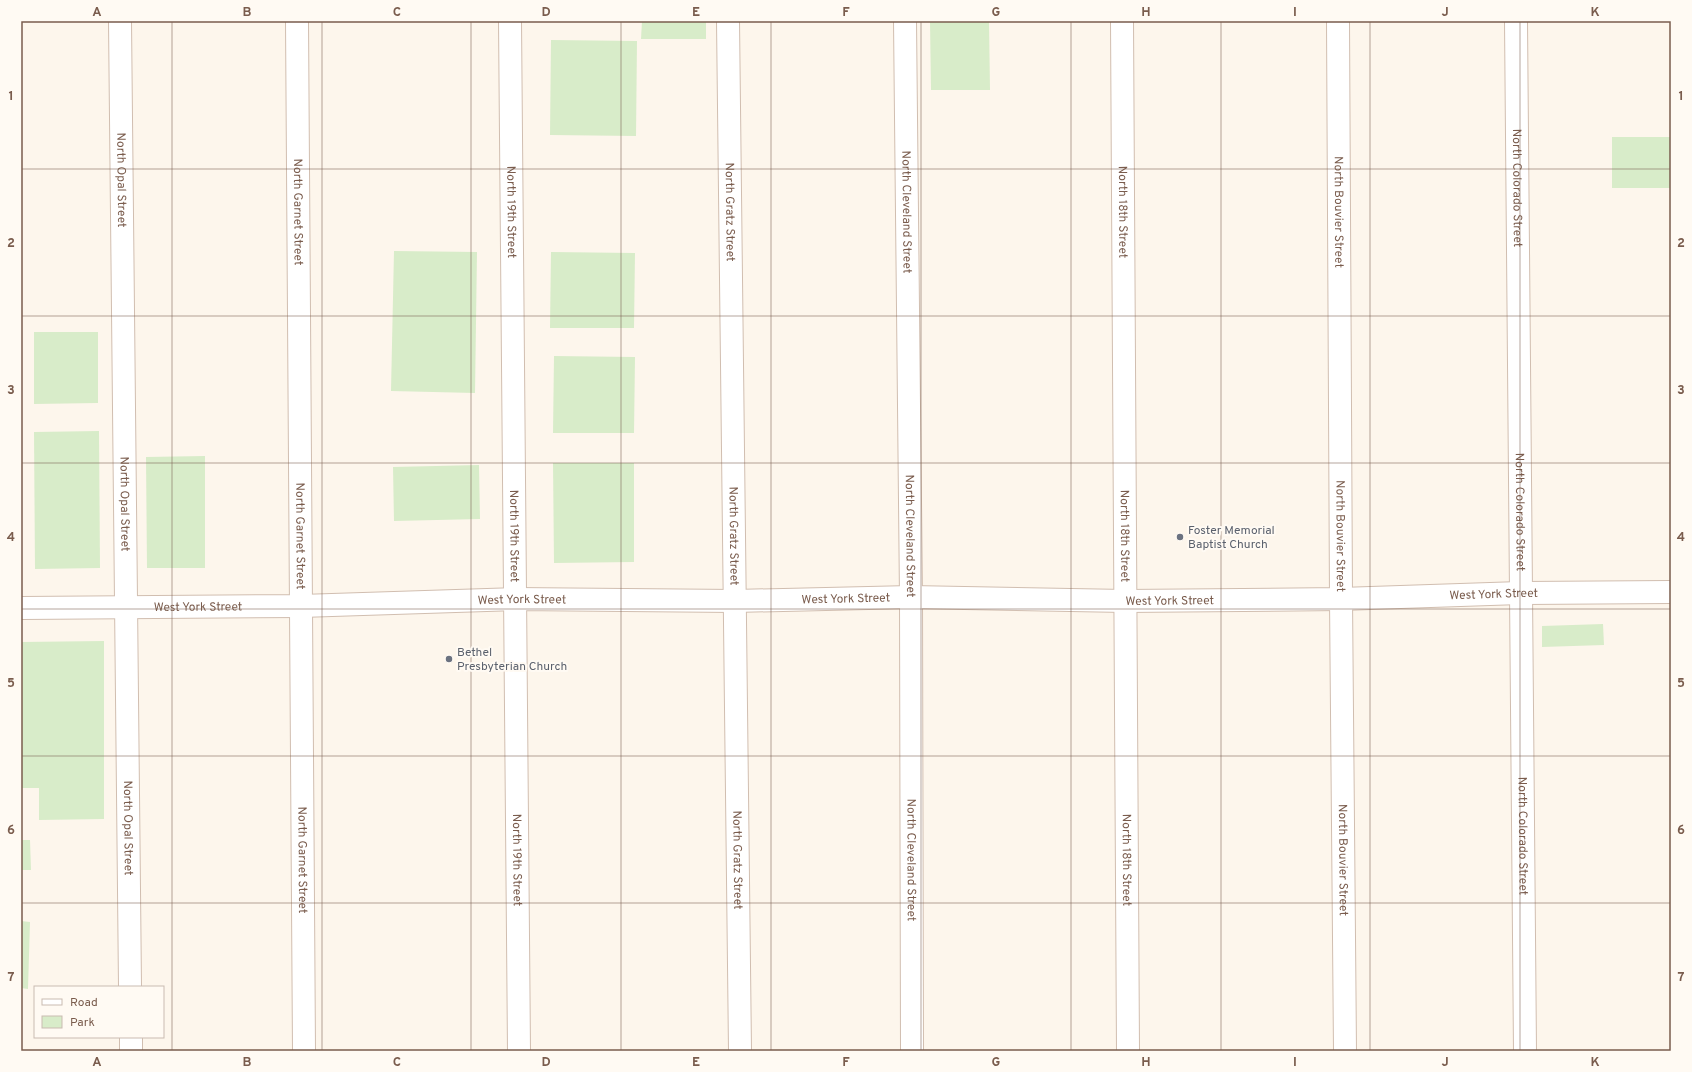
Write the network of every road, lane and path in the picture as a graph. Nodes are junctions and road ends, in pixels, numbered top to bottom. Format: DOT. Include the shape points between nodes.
graph roads {
  1 [pos="120,21"];
  2 [pos="297,21"];
  3 [pos="510,21"];
  4 [pos="728,21"];
  5 [pos="905,21"];
  6 [pos="1122,21"];
  7 [pos="1338,21"];
  8 [pos="1516,21"];
  9 [pos="1671,592"];
  10 [pos="1520,593"];
  11 [pos="911,597"];
  12 [pos="515,599"];
  13 [pos="1341,599"];
  14 [pos="735,601"];
  15 [pos="1124,601"];
  16 [pos="301,606"];
  17 [pos="126,607"];
  18 [pos="21,608"];
  19 [pos="130,986"];
  20 [pos="130,1038"];
  21 [pos="131,1051"];
  22 [pos="304,1051"];
  23 [pos="518,1051"];
  24 [pos="740,1051"];
  25 [pos="912,1051"];
  26 [pos="1128,1051"];
  27 [pos="1346,1051"];
  28 [pos="1525,1051"];
  1 -- 17 [label="street, North Opal Street"];
  2 -- 16 [label="street, North Garnet Street"];
  3 -- 12 [label="street, North 19th Street"];
  4 -- 14 [label="street, North Gratz Street"];
  5 -- 11 [label="street, North Cleveland Street"];
  6 -- 15 [label="street, North 18th Street"];
  7 -- 13 [label="street, North Bouvier Street"];
  8 -- 10 [label="street, North Colorado Street"];
  9 -- 10 [label="street, West York Street"];
  10 -- 13 [label="street, West York Street"];
  10 -- 28 [label="street, North Colorado Street"];
  11 -- 14 [label="street, West York Street"];
  11 -- 15 [label="street, West York Street"];
  11 -- 25 [label="street, North Cleveland Street"];
  12 -- 14 [label="street, West York Street"];
  12 -- 16 [label="street, West York Street"];
  12 -- 23 [label="street, North 19th Street"];
  13 -- 15 [label="street, West York Street"];
  13 -- 27 [label="street, North Bouvier Street"];
  14 -- 24 [label="street, North Gratz Street"];
  15 -- 26 [label="street, North 18th Street"];
  16 -- 17 [label="street, West York Street"];
  16 -- 22 [label="street, North Garnet Street"];
  17 -- 18 [label="street, West York Street"];
  17 -- 19 [label="street, North Opal Street"];
  20 -- 21 [label="street"];
}
